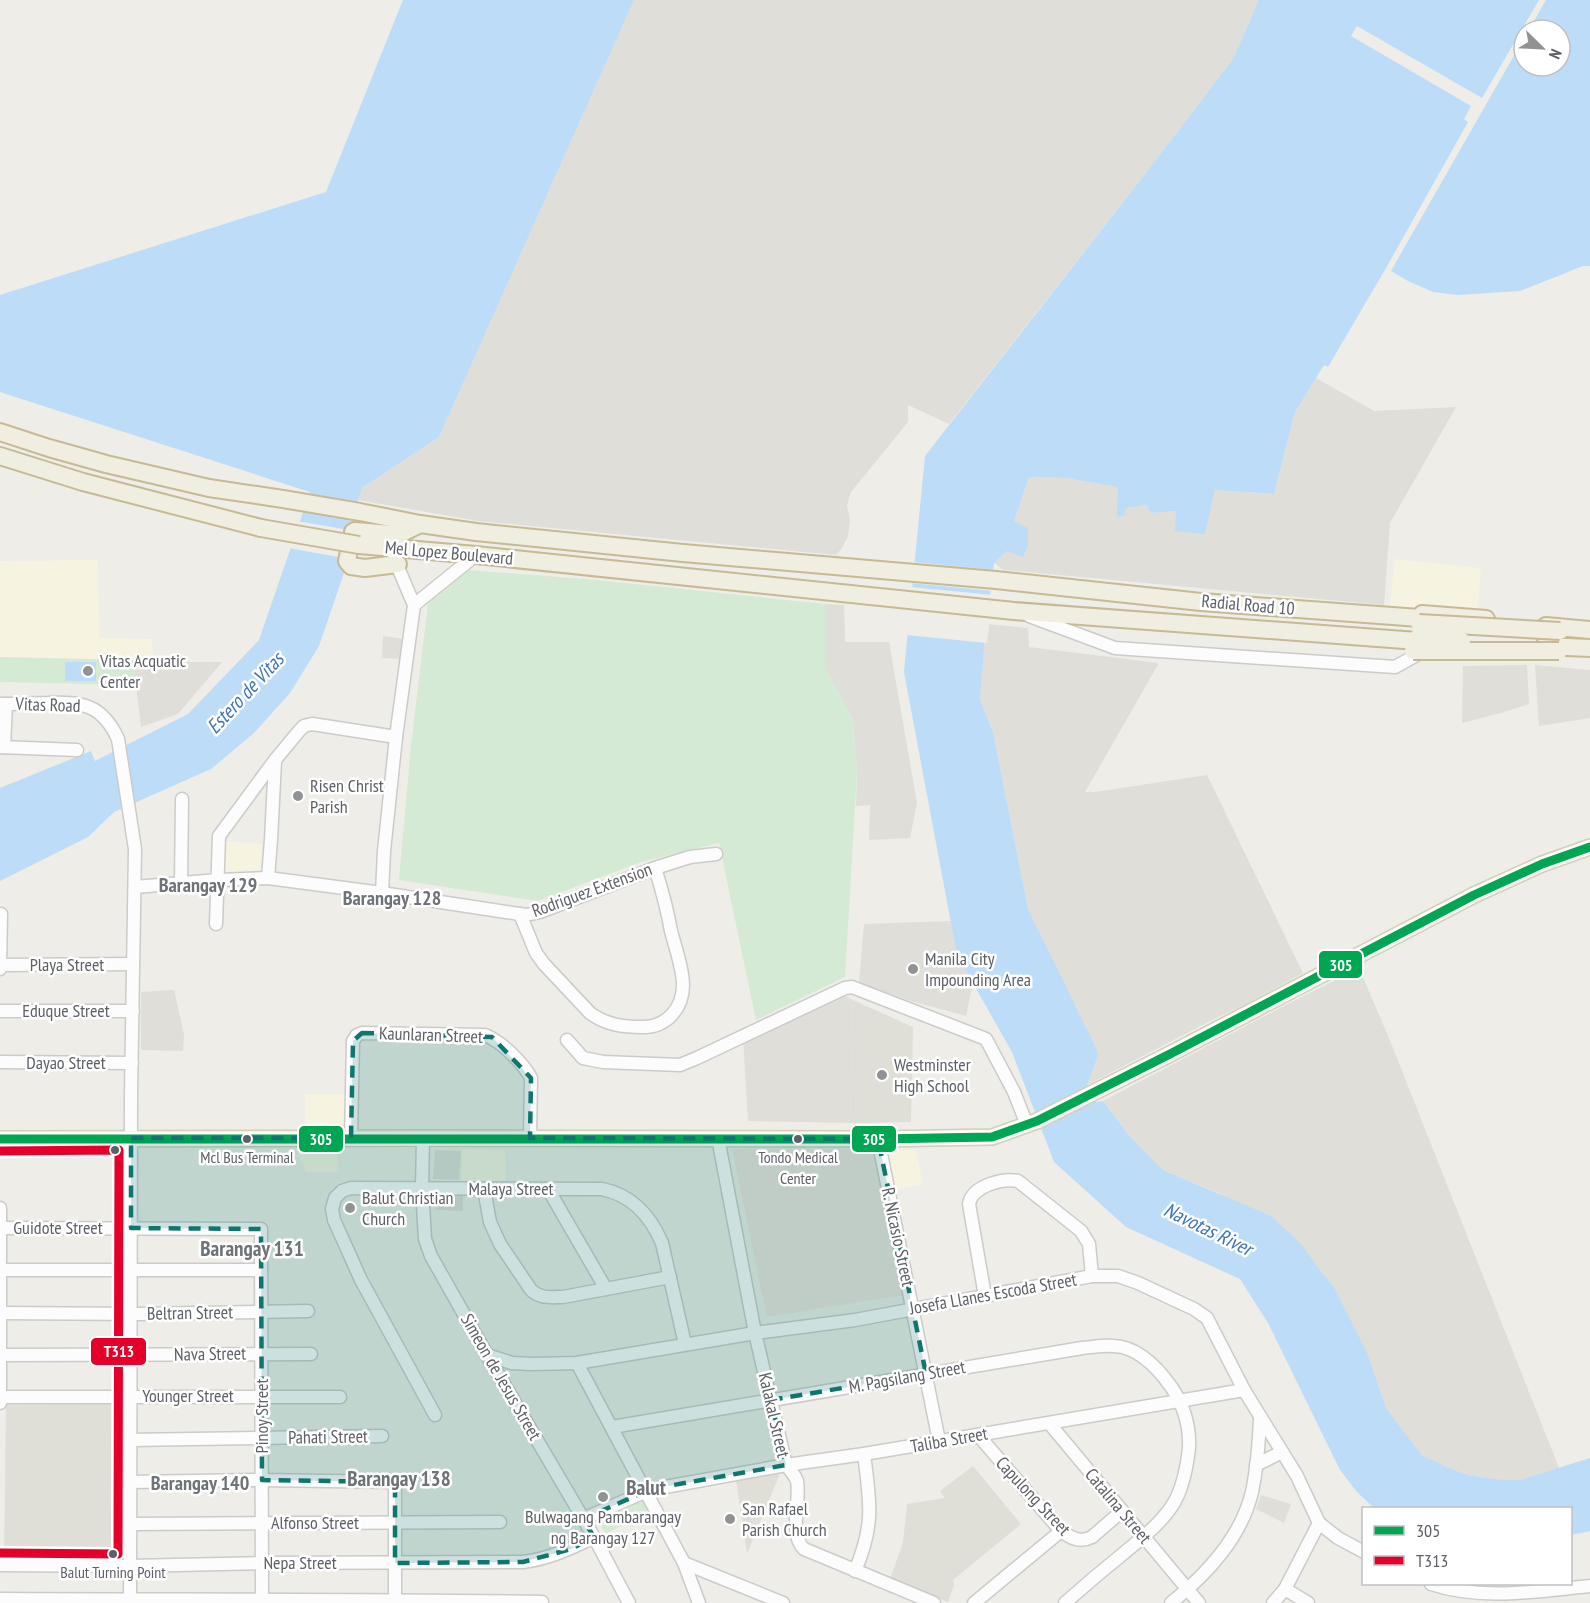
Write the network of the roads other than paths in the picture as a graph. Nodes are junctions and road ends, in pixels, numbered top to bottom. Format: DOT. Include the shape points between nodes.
graph roads {
  1 [pos="0,432"];
  2 [pos="0,456"];
  3 [pos="420,524"];
  4 [pos="386,548"];
  5 [pos="476,555"];
  6 [pos="398,564"];
  7 [pos="908,572"];
  8 [pos="1170,598"];
  9 [pos="908,599"];
  10 [pos="414,605"];
  11 [pos="1014,611"];
  12 [pos="1441,620"];
  13 [pos="1560,631"];
  14 [pos="1590,632"];
  15 [pos="1438,643"];
  16 [pos="1590,650"];
  17 [pos="1559,651"];
  18 [pos="3,704"];
  19 [pos="396,736"];
  20 [pos="2,747"];
  21 [pos="77,750"];
  22 [pos="275,760"];
  23 [pos="182,799"];
  24 [pos="1590,847"];
  25 [pos="716,854"];
  26 [pos="656,868"];
  27 [pos="268,878"];
  28 [pos="217,880"];
  29 [pos="180,883"];
  30 [pos="135,887"];
  31 [pos="382,893"];
  32 [pos="1,914"];
  33 [pos="520,914"];
  34 [pos="216,924"];
  35 [pos="134,964"];
  36 [pos="0,967"];
  37 [pos="0,1011"];
  38 [pos="133,1011"];
  39 [pos="567,1040"];
  40 [pos="0,1062"];
  41 [pos="132,1063"];
  42 [pos="1032,1123"];
  43 [pos="131,1138"];
  44 [pos="351,1138"];
  45 [pos="423,1138"];
  46 [pos="530,1138"];
  47 [pos="718,1138"];
  48 [pos="0,1139"];
  49 [pos="878,1139"];
  50 [pos="422,1188"];
  51 [pos="484,1189"];
  52 [pos="548,1189"];
  53 [pos="0,1208"];
  54 [pos="0,1228"];
  55 [pos="131,1228"];
  56 [pos="261,1229"];
  57 [pos="0,1270"];
  58 [pos="131,1270"];
  59 [pos="261,1270"];
  60 [pos="1092,1276"];
  61 [pos="670,1277"];
  62 [pos="606,1288"];
  63 [pos="985,1296"];
  64 [pos="913,1309"];
  65 [pos="308,1311"];
  66 [pos="261,1312"];
  67 [pos="0,1313"];
  68 [pos="131,1313"];
  69 [pos="755,1333"];
  70 [pos="685,1344"];
  71 [pos="261,1353"];
  72 [pos="0,1354"];
  73 [pos="131,1354"];
  74 [pos="311,1354"];
  75 [pos="487,1355"];
  76 [pos="577,1363"];
  77 [pos="926,1374"];
  78 [pos="1244,1390"];
  79 [pos="130,1396"];
  80 [pos="262,1396"];
  81 [pos="0,1397"];
  82 [pos="340,1397"];
  83 [pos="771,1400"];
  84 [pos="1180,1400"];
  85 [pos="0,1403"];
  86 [pos="435,1415"];
  87 [pos="1260,1418"];
  88 [pos="1049,1423"];
  89 [pos="612,1427"];
  90 [pos="978,1435"];
  91 [pos="382,1436"];
  92 [pos="262,1439"];
  93 [pos="130,1440"];
  94 [pos="939,1441"];
  95 [pos="1282,1452"];
  96 [pos="864,1454"];
  97 [pos="786,1465"];
  98 [pos="1256,1466"];
  99 [pos="262,1480"];
  100 [pos="130,1482"];
  101 [pos="646,1490"];
  102 [pos="1122,1511"];
  103 [pos="583,1519"];
  104 [pos="500,1522"];
  105 [pos="262,1523"];
  106 [pos="395,1523"];
  107 [pos="1319,1523"];
  108 [pos="130,1524"];
  109 [pos="1061,1531"];
  110 [pos="594,1537"];
  111 [pos="1143,1537"];
  112 [pos="1362,1551"];
  113 [pos="262,1563"];
  114 [pos="394,1563"];
  115 [pos="684,1563"];
  116 [pos="0,1565"];
  117 [pos="130,1566"];
  118 [pos="855,1571"];
  119 [pos="1435,1585"];
  120 [pos="1590,1586"];
  121 [pos="1285,1589"];
  122 [pos="1188,1590"];
  123 [pos="0,1599"];
  124 [pos="764,1599"];
  125 [pos="395,1601"];
  126 [pos="130,1602"];
  127 [pos="262,1602"];
  128 [pos="543,1602"];
  129 [pos="628,1603"];
  130 [pos="699,1603"];
  131 [pos="783,1603"];
  132 [pos="934,1603"];
  133 [pos="974,1603"];
  134 [pos="1065,1603"];
  135 [pos="1172,1603"];
  136 [pos="1199,1603"];
  137 [pos="1273,1603"];
  138 [pos="1308,1603"];
  1 -- 3 [label="highway, Mel Lopez Boulevard" via="95,461 209,488"];
  2 -- 4 [label="highway, Mel Lopez Boulevard, bridge" via="82,482 261,528"];
  3 -- 6 [label="highway" via="402,533 353,532 347,561 351,566"];
  3 -- 7 [label="highway, Mel Lopez Boulevard" via="521,537"];
  4 -- 5 [label="highway, Mel Lopez Boulevard"];
  4 -- 6 [label="street"];
  5 -- 9 [label="highway, Mel Lopez Boulevard"];
  5 -- 10 [label="street"];
  6 -- 10 [label="street"];
  7 -- 8 [label="highway, Radial Road 10"];
  8 -- 12 [label="highway, Radial Road 10"];
  8 -- 13 [label="highway, bridge" via="1202,596 1486,619"];
  9 -- 11 [label="highway, Radial Road 10"];
  10 -- 19 [label="street"];
  11 -- 15 [label="highway, Radial Road 10"];
  11 -- 15 [label="street" via="1120,649 1395,667"];
  11 -- 17 [label="highway, bridge" via="1078,625 1170,634 1413,651"];
  12 -- 14 [label="highway, Radial Road 10"];
  12 -- 15 [label="highway"];
  13 -- 14 [label="highway"];
  13 -- 17 [label="highway, bridge" via="1419,630"];
  15 -- 16 [label="highway, Radial Road 10"];
  16 -- 17 [label="highway"];
  18 -- 20 [label="street"];
  18 -- 30 [label="street, Vitas Road" via="74,703 87,706 110,724 118,739 135,849"];
  19 -- 22 [label="street" via="312,724 299,730"];
  19 -- 31 [label="street"];
  20 -- 21 [label="street"];
  22 -- 27 [label="street"];
  22 -- 28 [label="street" via="219,836"];
  23 -- 29 [label="street"];
  24 -- 42 [label="main road" via="1474,895"];
  25 -- 26 [label="street, Rodriguez Extension"];
  26 -- 33 [label="street, Rodriguez Extension" via="540,912"];
  26 -- 33 [label="street" via="683,983 680,1003 662,1023 646,1027 611,1025 599,1020 544,964"];
  27 -- 28 [label="street, Rodriguez Extension"];
  27 -- 31 [label="street, Rodriguez Extension"];
  28 -- 29 [label="street, Rodriguez Extension"];
  28 -- 34 [label="street"];
  29 -- 30 [label="street, Rodriguez Extension"];
  30 -- 35 [label="street"];
  31 -- 33 [label="street, Rodriguez Extension"];
  32 -- 36 [label="street"];
  35 -- 36 [label="street, Playa Street"];
  35 -- 38 [label="street"];
  37 -- 38 [label="street, Eduque Street"];
  38 -- 41 [label="street"];
  39 -- 42 [label="street" via="583,1058 680,1065 852,987 986,1039"];
  40 -- 41 [label="street, Dayao Street"];
  41 -- 43 [label="street"];
  42 -- 49 [label="main road" via="992,1137"];
  43 -- 44 [label="main road"];
  43 -- 48 [label="main road"];
  43 -- 55 [label="street"];
  44 -- 45 [label="main road"];
  44 -- 46 [label="street, Kaunlaran Street" via="353,1041 362,1033 492,1038 531,1078"];
  45 -- 46 [label="main road"];
  45 -- 50 [label="street, Simeon de Jesus Street"];
  46 -- 47 [label="main road"];
  47 -- 49 [label="main road"];
  47 -- 69 [label="street, Kalakal Street"];
  49 -- 64 [label="street, R. Nicasio Street"];
  50 -- 51 [label="street, Malaya Street"];
  50 -- 75 [label="street, Simeon de Jesus Street" via="425,1239 431,1256"];
  50 -- 86 [label="street, Malaya Street" via="351,1188 335,1198 332,1209 348,1253"];
  51 -- 52 [label="street, Malaya Street"];
  51 -- 62 [label="street" via="490,1222 500,1244 537,1295 563,1297"];
  52 -- 61 [label="street, Malaya Street" via="614,1191 638,1206 656,1229"];
  52 -- 62 [label="street"];
  53 -- 54 [label="street"];
  54 -- 55 [label="street, Guidote Street"];
  54 -- 57 [label="street"];
  55 -- 56 [label="street, Guidote Street"];
  55 -- 58 [label="street"];
  56 -- 59 [label="street, Pinoy Street"];
  57 -- 58 [label="street"];
  57 -- 67 [label="street"];
  58 -- 59 [label="street"];
  58 -- 68 [label="street"];
  59 -- 66 [label="street, Pinoy Street"];
  60 -- 63 [label="street, Josefa Llanes Escoda Street"];
  60 -- 63 [label="street" via="1089,1244 1081,1231 1018,1181 1009,1179 978,1189 970,1197"];
  60 -- 78 [label="street, Josefa Llanes Escoda Street" via="1118,1276 1138,1283 1207,1318"];
  61 -- 62 [label="street"];
  61 -- 70 [label="street, Malaya Street"];
  63 -- 64 [label="street, Josefa Llanes Escoda Street"];
  64 -- 69 [label="street, Josefa Llanes Escoda Street"];
  64 -- 77 [label="street, R. Nicasio Street"];
  65 -- 66 [label="street, Beltran Street"];
  66 -- 68 [label="street, Beltran Street"];
  66 -- 71 [label="street, Pinoy Street"];
  67 -- 68 [label="street, Beltran Street"];
  67 -- 72 [label="street"];
  68 -- 73 [label="street"];
  69 -- 70 [label="street, Josefa Llanes Escoda Street"];
  69 -- 83 [label="street, Kalakal Street"];
  70 -- 76 [label="street, Josefa Llanes Escoda Street"];
  71 -- 73 [label="street, Nava Street"];
  71 -- 74 [label="street, Nava Street"];
  71 -- 80 [label="street, Pinoy Street"];
  72 -- 73 [label="street, Nava Street"];
  72 -- 81 [label="street"];
  73 -- 79 [label="street"];
  75 -- 76 [label="street, Josefa Llanes Escoda Street" via="512,1363"];
  75 -- 103 [label="street, Simeon de Jesus Street"];
  76 -- 89 [label="street"];
  77 -- 83 [label="street, M. Pagsilang Street"];
  77 -- 84 [label="street, M. Pagsilang Street" via="1116,1346 1141,1355"];
  77 -- 94 [label="street, R. Nicasio Street"];
  78 -- 84 [label="street, Taliba Street"];
  78 -- 87 [label="street, Josefa Llanes Escoda Street"];
  79 -- 80 [label="street, Younger Street"];
  79 -- 81 [label="street, Younger Street"];
  79 -- 93 [label="street"];
  80 -- 82 [label="street, Younger Street"];
  80 -- 92 [label="street, Pinoy Street"];
  81 -- 85 [label="street"];
  83 -- 89 [label="street, M. Pagsilang Street"];
  83 -- 97 [label="street, Kalakal Street"];
  84 -- 88 [label="street, Taliba Street"];
  84 -- 111 [label="street" via="1189,1438 1183,1482 1159,1523"];
  87 -- 95 [label="street, Josefa Llanes Escoda Street"];
  87 -- 98 [label="street"];
  88 -- 90 [label="street, Taliba Street"];
  88 -- 102 [label="street, Catalina Street"];
  89 -- 101 [label="street"];
  90 -- 94 [label="street, Taliba Street"];
  90 -- 109 [label="street, Capulong Street"];
  91 -- 92 [label="street, Pahati Street"];
  92 -- 93 [label="street, Pahati Street"];
  92 -- 99 [label="street, Pinoy Street"];
  93 -- 100 [label="street"];
  94 -- 96 [label="street, Taliba Street"];
  95 -- 98 [label="street"];
  95 -- 107 [label="street, Josefa Llanes Escoda Street"];
  96 -- 97 [label="street, Taliba Street"];
  96 -- 118 [label="street" via="870,1519"];
  97 -- 101 [label="street, Taliba Street"];
  97 -- 118 [label="street, Kalakal Street" via="797,1482 796,1529 800,1546"];
  98 -- 122 [label="street" via="1252,1493 1231,1540"];
  99 -- 100 [label="street"];
  99 -- 105 [label="street, Pinoy Street"];
  99 -- 106 [label="street" via="395,1482"];
  100 -- 108 [label="street"];
  101 -- 103 [label="street, Taliba Street"];
  101 -- 115 [label="street"];
  102 -- 109 [label="street, Capulong Street" via="1087,1539 1075,1539"];
  102 -- 111 [label="street, Catalina Street"];
  103 -- 110 [label="street, Simeon de Jesus Street"];
  104 -- 106 [label="street, Alfonso Street"];
  105 -- 106 [label="street, Alfonso Street"];
  105 -- 108 [label="street, Alfonso Street"];
  105 -- 113 [label="street, Pinoy Street"];
  106 -- 114 [label="street"];
  107 -- 112 [label="street, Josefa Llanes Escoda Street"];
  107 -- 121 [label="street"];
  108 -- 117 [label="street"];
  109 -- 133 [label="street"];
  110 -- 114 [label="street, Nepa Street" via="529,1562"];
  110 -- 129 [label="street, Simeon de Jesus Street"];
  111 -- 122 [label="street, Catalina Street"];
  111 -- 134 [label="street"];
  113 -- 114 [label="street, Nepa Street"];
  113 -- 117 [label="street, Nepa Street"];
  113 -- 127 [label="street, Pinoy Street"];
  114 -- 125 [label="street"];
  115 -- 124 [label="street"];
  115 -- 130 [label="street"];
  116 -- 117 [label="street, Nepa Street"];
  117 -- 126 [label="street"];
  118 -- 132 [label="street, Kalakal Street"];
  119 -- 120 [label="street" via="1479,1593"];
  121 -- 137 [label="street"];
  121 -- 138 [label="street"];
  122 -- 135 [label="street"];
  122 -- 136 [label="street, Catalina Street"];
  123 -- 126 [label="street"];
  124 -- 131 [label="street"];
  125 -- 127 [label="street"];
  125 -- 128 [label="street"];
  126 -- 127 [label="street"];
}
